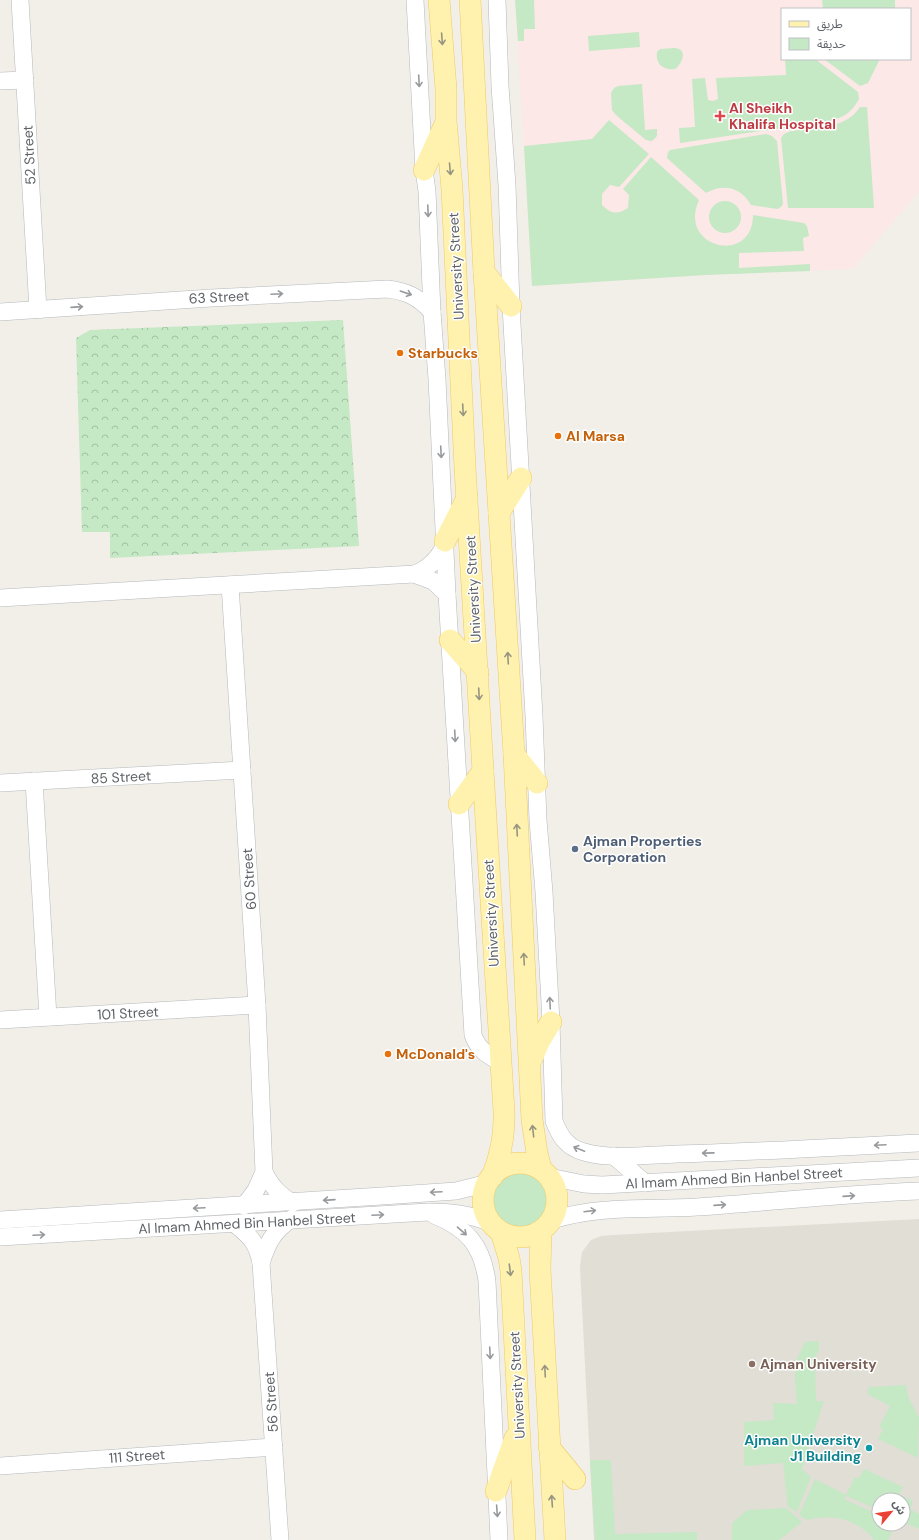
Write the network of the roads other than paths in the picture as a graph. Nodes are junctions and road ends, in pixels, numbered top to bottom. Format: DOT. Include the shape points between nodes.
graph roads {
  1 [pos="20,0"];
  2 [pos="415,0"];
  3 [pos="470,0"];
  4 [pos="497,0"];
  5 [pos="436,5"];
  6 [pos="25,80"];
  7 [pos="0,81"];
  8 [pos="446,121"];
  9 [pos="424,170"];
  10 [pos="484,272"];
  11 [pos="511,306"];
  12 [pos="38,310"];
  13 [pos="0,312"];
  14 [pos="432,312"];
  15 [pos="459,334"];
  16 [pos="494,428"];
  17 [pos="521,478"];
  18 [pos="467,497"];
  19 [pos="499,513"];
  20 [pos="445,543"];
  21 [pos="414,574"];
  22 [pos="230,585"];
  23 [pos="447,594"];
  24 [pos="0,598"];
  25 [pos="450,640"];
  26 [pos="478,672"];
  27 [pos="514,754"];
  28 [pos="242,770"];
  29 [pos="483,771"];
  30 [pos="34,781"];
  31 [pos="0,783"];
  32 [pos="537,784"];
  33 [pos="459,804"];
  34 [pos="257,1005"];
  35 [pos="48,1017"];
  36 [pos="0,1020"];
  37 [pos="551,1022"];
  38 [pos="500,1062"];
  39 [pos="529,1065"];
  40 [pos="919,1143"];
  41 [pos="741,1153"];
  42 [pos="614,1156"];
  43 [pos="919,1168"];
  44 [pos="264,1172"];
  45 [pos="545,1173"];
  46 [pos="729,1178"];
  47 [pos="490,1180"];
  48 [pos="645,1183"];
  49 [pos="919,1191"];
  50 [pos="244,1206"];
  51 [pos="292,1211"];
  52 [pos="428,1212"];
  53 [pos="0,1220"];
  54 [pos="235,1224"];
  55 [pos="547,1226"];
  56 [pos="496,1228"];
  57 [pos="4,1240"];
  58 [pos="261,1264"];
  59 [pos="518,1428"];
  60 [pos="274,1447"];
  61 [pos="549,1447"];
  62 [pos="0,1466"];
  63 [pos="575,1479"];
  64 [pos="496,1491"];
  65 [pos="280,1540"];
  66 [pos="499,1540"];
  67 [pos="525,1540"];
  68 [pos="555,1540"];
  1 -- 6 [label="street, 52 Street"];
  2 -- 9 [label="street, one-way"];
  3 -- 10 [label="main road, University Street"];
  4 -- 11 [label="street"];
  5 -- 8 [label="main road, University Street, one-way" via="446,89"];
  6 -- 7 [label="street"];
  6 -- 12 [label="street, 52 Street"];
  8 -- 9 [label="main road"];
  8 -- 15 [label="main road, University Street, one-way"];
  9 -- 14 [label="street, one-way"];
  10 -- 11 [label="main road"];
  10 -- 16 [label="main road, University Street"];
  11 -- 17 [label="street"];
  12 -- 13 [label="street, 63 Street"];
  12 -- 14 [label="street, 63 Street, one-way" via="387,289 412,295 425,303"];
  14 -- 20 [label="street, one-way"];
  15 -- 16 [label="main road" via="472,357 478,423 484,427"];
  15 -- 18 [label="main road, University Street, one-way"];
  16 -- 19 [label="main road, University Street"];
  17 -- 19 [label="main road"];
  17 -- 32 [label="street"];
  18 -- 20 [label="main road"];
  18 -- 26 [label="main road, University Street"];
  27 -- 19 [label="main road, University Street, one-way"];
  20 -- 21 [label="street" via="442,552 432,564"];
  20 -- 23 [label="street"];
  21 -- 22 [label="street"];
  21 -- 23 [label="street" via="433,581"];
  22 -- 24 [label="street"];
  22 -- 28 [label="street, 60 Street"];
  23 -- 25 [label="street"];
  25 -- 26 [label="main road"];
  25 -- 33 [label="street, one-way"];
  26 -- 29 [label="main road, University Street, one-way"];
  27 -- 32 [label="main road"];
  39 -- 27 [label="main road, University Street, one-way"];
  28 -- 30 [label="street, 85 Street"];
  28 -- 34 [label="street, 60 Street"];
  29 -- 33 [label="main road"];
  29 -- 38 [label="main road, University Street"];
  30 -- 31 [label="street, 85 Street"];
  30 -- 35 [label="street"];
  37 -- 32 [label="street, one-way"];
  33 -- 38 [label="street" via="473,1035 482,1051"];
  34 -- 35 [label="street, 101 Street"];
  34 -- 44 [label="street, 60 Street"];
  35 -- 36 [label="street, 101 Street"];
  37 -- 39 [label="main road"];
  42 -- 37 [label="street, one-way" via="583,1152 570,1145 559,1134 554,1120"];
  38 -- 47 [label="main road, University Street" via="504,1128 500,1156"];
  45 -- 39 [label="main road, University Street, one-way" via="534,1137"];
  40 -- 41 [label="street, one-way"];
  41 -- 42 [label="street, one-way"];
  41 -- 46 [label="street"];
  42 -- 48 [label="street"];
  43 -- 46 [label="street, Al Imam Ahmed Bin Hanbel Street"];
  44 -- 50 [label="street, 60 Street" via="256,1190"];
  44 -- 51 [label="street, 60 Street"];
  45 -- 47 [label="main road" via="531,1165 520,1163 500,1170"];
  45 -- 48 [label="street, Al Imam Ahmed Bin Hanbel Street" via="566,1182 584,1184"];
  45 -- 55 [label="main road" via="555,1186 558,1198 556,1210"];
  46 -- 48 [label="street, Al Imam Ahmed Bin Hanbel Street"];
  47 -- 51 [label="street, Al Imam Ahmed Bin Hanbel Street, one-way" via="456,1191"];
  47 -- 56 [label="main road" via="483,1200 486,1212"];
  55 -- 49 [label="street, Al Imam Ahmed Bin Hanbel Street, one-way" via="585,1212 619,1208 695,1207"];
  50 -- 51 [label="street, Al Imam Ahmed Bin Hanbel Street"];
  50 -- 53 [label="street, Al Imam Ahmed Bin Hanbel Street, one-way"];
  51 -- 52 [label="street, Al Imam Ahmed Bin Hanbel Street, one-way"];
  51 -- 54 [label="street, Al Imam Ahmed Bin Hanbel Street"];
  51 -- 58 [label="street, 56 Street" via="270,1238"];
  52 -- 56 [label="street, Al Imam Ahmed Bin Hanbel Street" via="462,1213"];
  52 -- 64 [label="street, one-way" via="463,1231 477,1248 485,1267"];
  57 -- 54 [label="street, Al Imam Ahmed Bin Hanbel Street, one-way"];
  54 -- 58 [label="street, 56 Street" via="253,1241 259,1252"];
  55 -- 56 [label="main road" via="526,1237 517,1237"];
  61 -- 55 [label="main road, University Street, one-way" via="540,1269"];
  56 -- 59 [label="main road, University Street, one-way" via="509,1258 511,1271"];
  58 -- 60 [label="street, 56 Street"];
  59 -- 64 [label="main road"];
  59 -- 67 [label="main road, University Street"];
  60 -- 62 [label="street, 111 Street"];
  60 -- 65 [label="street, 56 Street"];
  61 -- 63 [label="main road"];
  68 -- 61 [label="main road, University Street, one-way"];
  64 -- 66 [label="street, one-way"];
}
